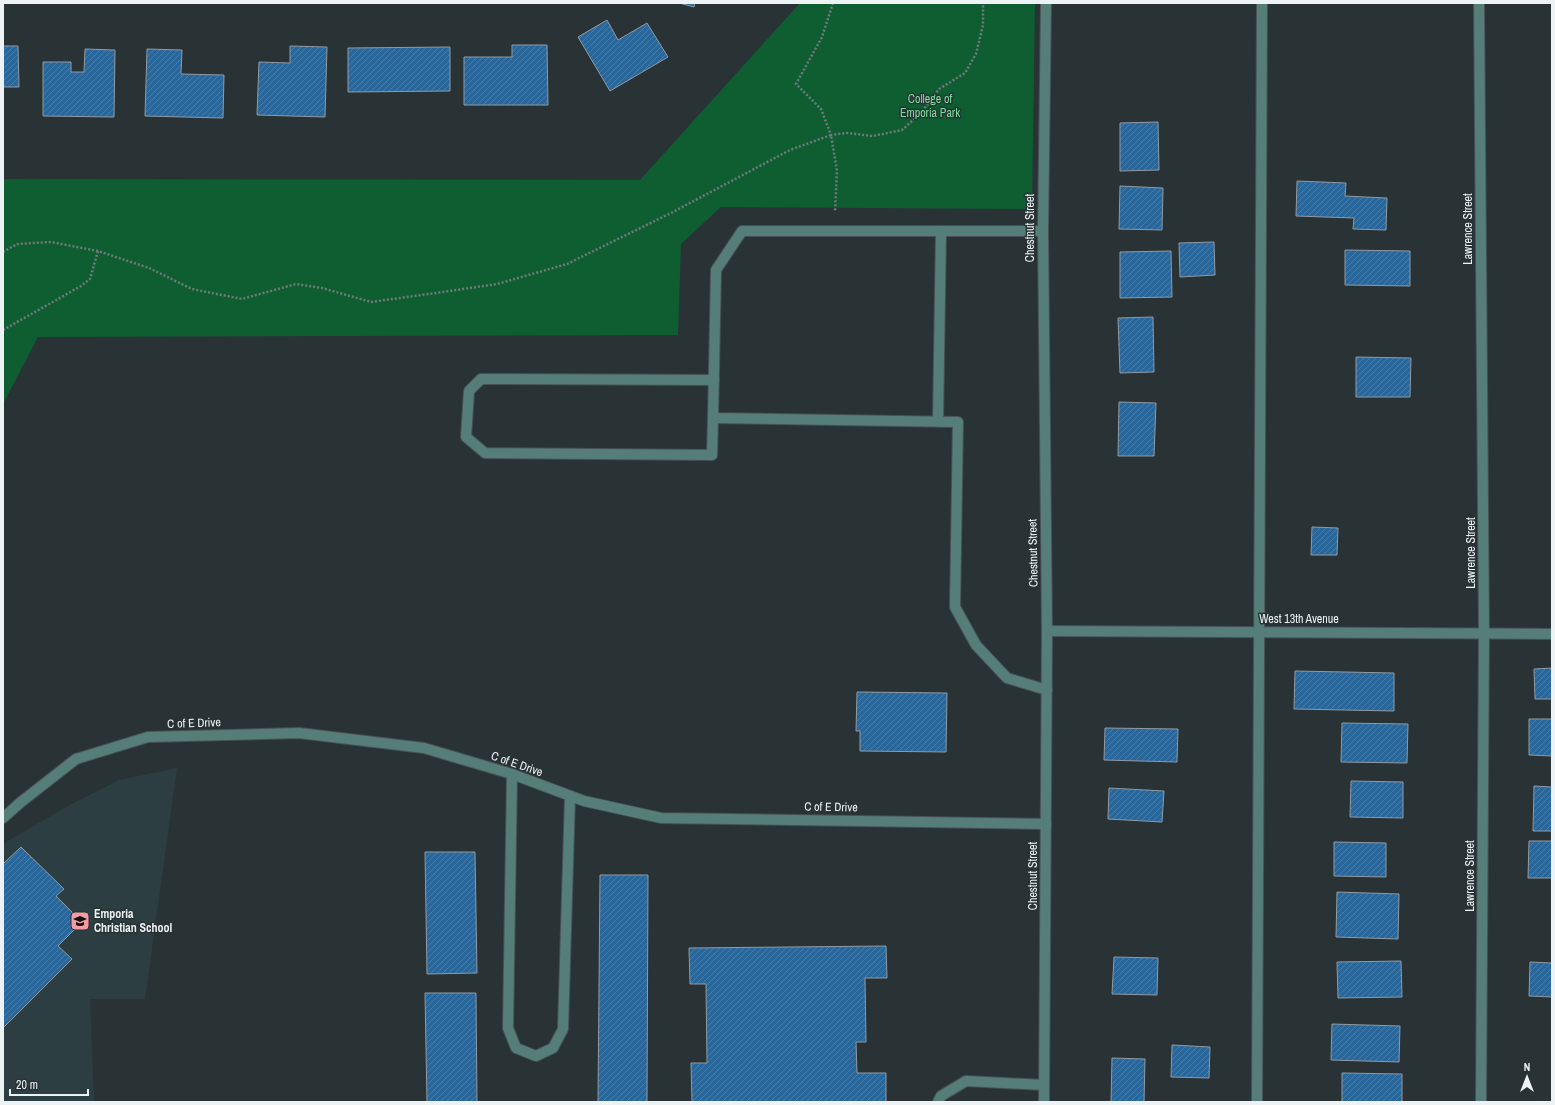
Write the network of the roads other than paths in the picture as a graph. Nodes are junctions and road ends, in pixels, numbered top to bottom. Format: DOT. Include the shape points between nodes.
graph roads {
  1 [pos="1046,3"];
  2 [pos="1262,3"];
  3 [pos="1479,3"];
  4 [pos="941,231"];
  5 [pos="1043,231"];
  6 [pos="714,380"];
  7 [pos="713,418"];
  8 [pos="938,421"];
  9 [pos="1047,631"];
  10 [pos="1260,632"];
  11 [pos="1484,633"];
  12 [pos="1552,634"];
  13 [pos="1046,690"];
  14 [pos="512,774"];
  15 [pos="570,796"];
  16 [pos="3,818"];
  17 [pos="1046,824"];
  18 [pos="1044,1085"];
  19 [pos="938,1102"];
  20 [pos="1044,1102"];
  21 [pos="1257,1102"];
  22 [pos="1481,1102"];
  1 -- 5 [label="street, Chestnut Street"];
  2 -- 10 [label="street"];
  3 -- 11 [label="street, Lawrence Street"];
  4 -- 5 [label="street"];
  4 -- 6 [label="street" via="742,231 716,270"];
  4 -- 8 [label="street"];
  5 -- 9 [label="street, Chestnut Street"];
  6 -- 7 [label="street"];
  6 -- 7 [label="street" via="481,379 469,391 466,437 485,452 712,455"];
  7 -- 8 [label="street"];
  8 -- 13 [label="street" via="958,422 955,607 976,645 1007,678"];
  9 -- 10 [label="street, West 13th Avenue"];
  9 -- 13 [label="street, Chestnut Street"];
  10 -- 11 [label="street, West 13th Avenue"];
  10 -- 21 [label="street"];
  11 -- 12 [label="street, West 13th Avenue"];
  11 -- 22 [label="street, Lawrence Street"];
  13 -- 17 [label="street, Chestnut Street"];
  14 -- 15 [label="street, C of E Drive"];
  14 -- 15 [label="street" via="508,1028 516,1048 536,1056 553,1048 563,1029"];
  14 -- 16 [label="street, C of E Drive" via="424,748 299,732 148,737 76,759"];
  15 -- 17 [label="street, C of E Drive" via="661,818"];
  17 -- 18 [label="street, Chestnut Street"];
  18 -- 19 [label="street" via="966,1081 941,1096"];
  18 -- 20 [label="street, Chestnut Street"];
}
